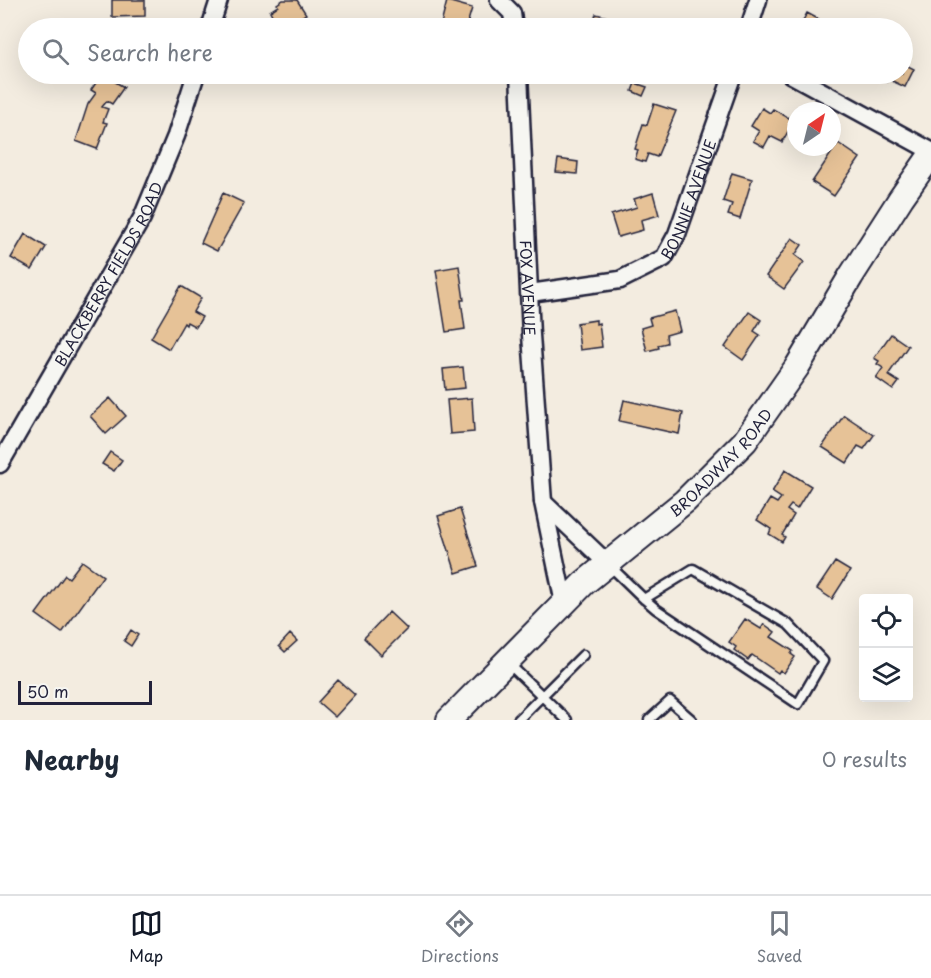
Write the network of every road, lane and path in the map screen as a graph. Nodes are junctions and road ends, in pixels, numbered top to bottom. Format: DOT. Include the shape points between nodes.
graph roads {
  1 [pos="219,0"];
  2 [pos="499,0"];
  3 [pos="758,0"];
  4 [pos="213,18"];
  5 [pos="513,18"];
  6 [pos="752,18"];
  7 [pos="193,84"];
  8 [pos="520,84"];
  9 [pos="730,84"];
  10 [pos="808,84"];
  11 [pos="931,151"];
  12 [pos="931,155"];
  13 [pos="530,292"];
  14 [pos="0,464"];
  15 [pos="543,502"];
  16 [pos="608,564"];
  17 [pos="644,599"];
  18 [pos="564,603"];
  19 [pos="583,655"];
  20 [pos="506,662"];
  21 [pos="542,696"];
  22 [pos="449,720"];
  23 [pos="518,720"];
  24 [pos="567,720"];
  25 [pos="649,720"];
  26 [pos="692,720"];
  1 -- 4 [label="street"];
  2 -- 5 [label="street"];
  3 -- 6 [label="street"];
  7 -- 14 [label="street, BLACKBERRY FIELDS ROAD" via="142,218"];
  8 -- 13 [label="street, FOX AVENUE"];
  9 -- 13 [label="street, BONNIE AVENUE" via="678,234 664,258 620,280"];
  10 -- 11 [label="street"];
  12 -- 16 [label="main road, BROADWAY ROAD" via="797,367 745,441 685,501"];
  13 -- 15 [label="street, FOX AVENUE"];
  15 -- 16 [label="street"];
  15 -- 18 [label="street, FOX AVENUE"];
  16 -- 17 [label="lane"];
  16 -- 18 [label="main road, BROADWAY ROAD"];
  17 -- 17 [label="lane" via="693,569 788,624 824,661 798,704"];
  18 -- 20 [label="main road, BROADWAY ROAD"];
  19 -- 21 [label="lane"];
  20 -- 21 [label="lane"];
  20 -- 22 [label="main road, BROADWAY ROAD"];
  21 -- 23 [label="lane"];
  21 -- 24 [label="lane"];
  25 -- 26 [label="lane" via="670,702"];
}
